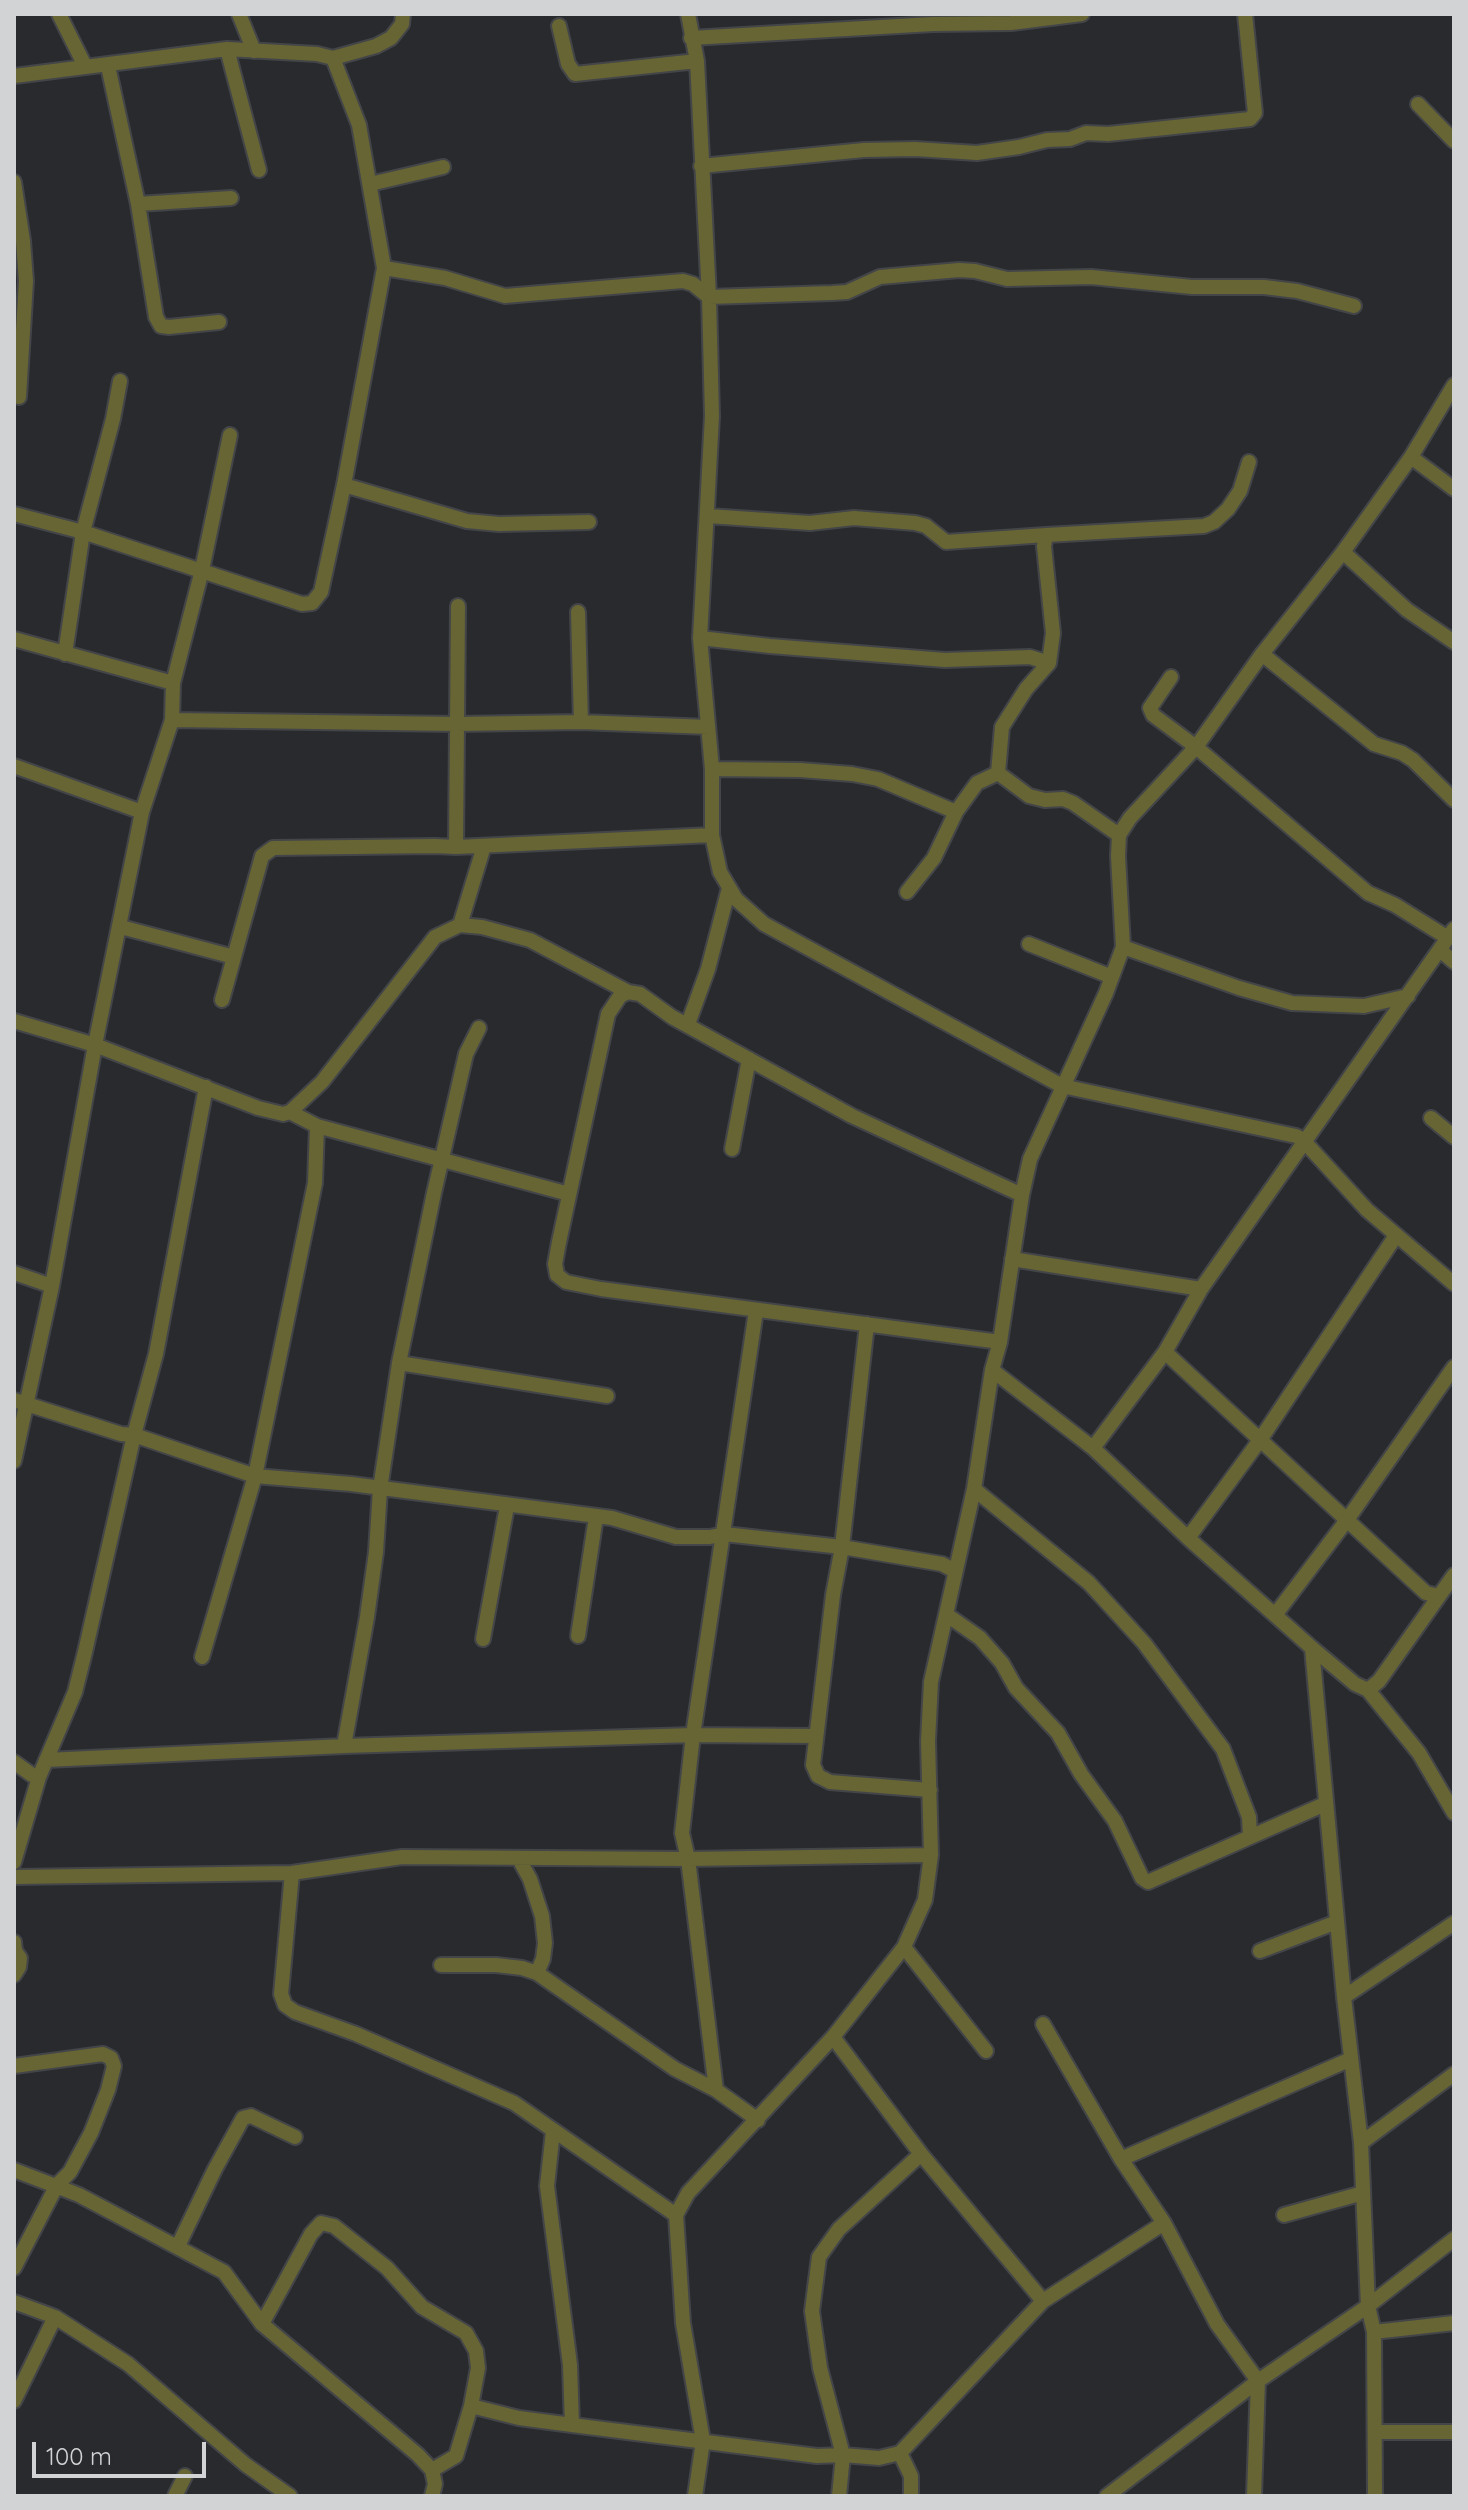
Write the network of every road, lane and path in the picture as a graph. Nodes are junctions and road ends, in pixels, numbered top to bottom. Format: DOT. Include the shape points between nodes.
graph roads {
  1 [pos="59,14"];
  2 [pos="239,14"];
  3 [pos="403,14"];
  4 [pos="688,14"];
  5 [pos="1082,14"];
  6 [pos="1245,14"];
  7 [pos="932,19"];
  8 [pos="559,26"];
  9 [pos="691,38"];
  10 [pos="227,49"];
  11 [pos="254,51"];
  12 [pos="333,58"];
  13 [pos="697,61"];
  14 [pos="85,66"];
  15 [pos="108,66"];
  16 [pos="14,76"];
  17 [pos="1418,104"];
  18 [pos="1454,141"];
  19 [pos="701,166"];
  20 [pos="443,167"];
  21 [pos="259,170"];
  22 [pos="14,182"];
  23 [pos="370,184"];
  24 [pos="231,198"];
  25 [pos="138,204"];
  26 [pos="384,268"];
  27 [pos="709,297"];
  28 [pos="1354,306"];
  29 [pos="219,322"];
  30 [pos="120,381"];
  31 [pos="1454,385"];
  32 [pos="19,397"];
  33 [pos="230,435"];
  34 [pos="1411,457"];
  35 [pos="1249,462"];
  36 [pos="344,485"];
  37 [pos="1454,489"];
  38 [pos="14,514"];
  39 [pos="708,516"];
  40 [pos="589,522"];
  41 [pos="83,532"];
  42 [pos="1046,535"];
  43 [pos="1343,552"];
  44 [pos="202,570"];
  45 [pos="458,606"];
  46 [pos="578,612"];
  47 [pos="700,638"];
  48 [pos="14,639"];
  49 [pos="1454,642"];
  50 [pos="65,654"];
  51 [pos="1262,654"];
  52 [pos="1049,663"];
  53 [pos="1171,677"];
  54 [pos="173,683"];
  55 [pos="172,720"];
  56 [pos="581,722"];
  57 [pos="457,724"];
  58 [pos="708,727"];
  59 [pos="1196,747"];
  60 [pos="14,766"];
  61 [pos="712,769"];
  62 [pos="998,773"];
  63 [pos="1454,800"];
  64 [pos="142,812"];
  65 [pos="956,812"];
  66 [pos="712,835"];
  67 [pos="1119,835"];
  68 [pos="484,846"];
  69 [pos="456,847"];
  70 [pos="729,888"];
  71 [pos="907,892"];
  72 [pos="460,925"];
  73 [pos="121,927"];
  74 [pos="1447,939"];
  75 [pos="1029,944"];
  76 [pos="1123,947"];
  77 [pos="234,957"];
  78 [pos="1454,962"];
  79 [pos="1112,977"];
  80 [pos="628,992"];
  81 [pos="1408,996"];
  82 [pos="222,1000"];
  83 [pos="14,1021"];
  84 [pos="688,1024"];
  85 [pos="479,1028"];
  86 [pos="95,1045"];
  87 [pos="749,1059"];
  88 [pos="1062,1086"];
  89 [pos="206,1087"];
  90 [pos="290,1112"];
  91 [pos="1431,1118"];
  92 [pos="317,1126"];
  93 [pos="1454,1137"];
  94 [pos="1305,1143"];
  95 [pos="732,1149"];
  96 [pos="442,1158"];
  97 [pos="569,1194"];
  98 [pos="1022,1195"];
  99 [pos="1395,1237"];
  100 [pos="1012,1259"];
  101 [pos="14,1273"];
  102 [pos="1454,1284"];
  103 [pos="52,1286"];
  104 [pos="1201,1289"];
  105 [pos="756,1311"];
  106 [pos="867,1324"];
  107 [pos="1000,1342"];
  108 [pos="1165,1352"];
  109 [pos="399,1363"];
  110 [pos="1454,1367"];
  111 [pos="992,1370"];
  112 [pos="607,1396"];
  113 [pos="20,1401"];
  114 [pos="134,1435"];
  115 [pos="1260,1440"];
  116 [pos="1093,1448"];
  117 [pos="14,1461"];
  118 [pos="255,1476"];
  119 [pos="380,1489"];
  120 [pos="974,1489"];
  121 [pos="507,1506"];
  122 [pos="596,1517"];
  123 [pos="1347,1520"];
  124 [pos="724,1534"];
  125 [pos="1188,1538"];
  126 [pos="842,1547"];
  127 [pos="955,1571"];
  128 [pos="1454,1575"];
  129 [pos="1439,1596"];
  130 [pos="947,1615"];
  131 [pos="1275,1615"];
  132 [pos="578,1636"];
  133 [pos="483,1639"];
  134 [pos="1312,1648"];
  135 [pos="202,1657"];
  136 [pos="1368,1690"];
  137 [pos="693,1735"];
  138 [pos="816,1736"];
  139 [pos="344,1746"];
  140 [pos="46,1760"];
  141 [pos="14,1762"];
  142 [pos="39,1777"];
  143 [pos="930,1790"];
  144 [pos="1325,1804"];
  145 [pos="1454,1813"];
  146 [pos="1250,1835"];
  147 [pos="931,1855"];
  148 [pos="519,1859"];
  149 [pos="688,1859"];
  150 [pos="14,1862"];
  151 [pos="292,1873"];
  152 [pos="14,1877"];
  153 [pos="1337,1922"];
  154 [pos="1454,1923"];
  155 [pos="14,1942"];
  156 [pos="904,1947"];
  157 [pos="1260,1951"];
  158 [pos="441,1965"];
  159 [pos="537,1973"];
  160 [pos="14,1975"];
  161 [pos="1344,1997"];
  162 [pos="1043,2024"];
  163 [pos="833,2037"];
  164 [pos="986,2051"];
  165 [pos="1351,2059"];
  166 [pos="14,2066"];
  167 [pos="1454,2074"];
  168 [pos="716,2090"];
  169 [pos="758,2120"];
  170 [pos="553,2131"];
  171 [pos="295,2137"];
  172 [pos="1361,2143"];
  173 [pos="921,2154"];
  174 [pos="1121,2159"];
  175 [pos="14,2170"];
  176 [pos="57,2185"];
  177 [pos="1363,2193"];
  178 [pos="676,2215"];
  179 [pos="1284,2215"];
  180 [pos="1164,2223"];
  181 [pos="1454,2239"];
  182 [pos="178,2246"];
  183 [pos="14,2268"];
  184 [pos="1043,2301"];
  185 [pos="14,2302"];
  186 [pos="1368,2306"];
  187 [pos="55,2317"];
  188 [pos="1454,2323"];
  189 [pos="262,2324"];
  190 [pos="1374,2332"];
  191 [pos="1258,2381"];
  192 [pos="14,2401"];
  193 [pos="471,2406"];
  194 [pos="572,2425"];
  195 [pos="1375,2432"];
  196 [pos="1454,2432"];
  197 [pos="703,2441"];
  198 [pos="900,2453"];
  199 [pos="843,2455"];
  200 [pos="432,2470"];
  201 [pos="185,2476"];
  202 [pos="175,2496"];
  203 [pos="290,2496"];
  204 [pos="432,2496"];
  205 [pos="695,2496"];
  206 [pos="839,2496"];
  207 [pos="911,2496"];
  208 [pos="1107,2496"];
  209 [pos="1254,2496"];
  210 [pos="1375,2496"];
  1 -- 14 [label="street"];
  2 -- 11 [label="street"];
  3 -- 12 [label="street" via="391,38"];
  4 -- 9 [label="street"];
  5 -- 7 [label="street" via="1011,23"];
  6 -- 19 [label="street" via="1255,113 1250,119 1086,133 977,153 864,150"];
  7 -- 9 [label="street"];
  8 -- 13 [label="street" via="575,74"];
  9 -- 13 [label="street"];
  10 -- 11 [label="street"];
  10 -- 15 [label="street"];
  10 -- 21 [label="street"];
  11 -- 12 [label="street"];
  12 -- 23 [label="street" via="359,125"];
  13 -- 19 [label="street"];
  14 -- 15 [label="street"];
  14 -- 16 [label="street"];
  15 -- 25 [label="street"];
  17 -- 18 [label="street"];
  19 -- 27 [label="street"];
  20 -- 23 [label="street"];
  22 -- 32 [label="street" via="26,281"];
  23 -- 26 [label="street"];
  24 -- 25 [label="street"];
  25 -- 29 [label="street" via="161,326"];
  26 -- 27 [label="street" via="445,278 505,296 683,281"];
  26 -- 36 [label="street"];
  27 -- 28 [label="street" via="847,292 880,277 959,270 1007,279 1091,277 1192,287 1264,287"];
  27 -- 39 [label="street"];
  30 -- 41 [label="street"];
  31 -- 34 [label="street"];
  33 -- 44 [label="street"];
  34 -- 37 [label="street"];
  34 -- 43 [label="street"];
  35 -- 42 [label="street" via="1228,509 1204,526"];
  36 -- 40 [label="street" via="467,521"];
  36 -- 44 [label="street" via="321,592 312,603"];
  38 -- 41 [label="street"];
  39 -- 42 [label="street" via="915,523 946,542"];
  39 -- 47 [label="street"];
  41 -- 44 [label="street"];
  41 -- 50 [label="street"];
  42 -- 52 [label="street" via="1053,633"];
  43 -- 49 [label="street" via="1407,610"];
  43 -- 51 [label="street"];
  44 -- 54 [label="street"];
  45 -- 57 [label="street"];
  46 -- 56 [label="street"];
  47 -- 52 [label="street" via="945,660 1030,657"];
  47 -- 58 [label="street"];
  48 -- 50 [label="street"];
  50 -- 54 [label="street"];
  51 -- 59 [label="street"];
  51 -- 63 [label="street" via="1374,744 1413,760"];
  52 -- 62 [label="street" via="1002,727"];
  53 -- 59 [label="street" via="1151,713"];
  54 -- 55 [label="street"];
  55 -- 57 [label="street"];
  55 -- 64 [label="street"];
  56 -- 57 [label="street"];
  56 -- 58 [label="street"];
  57 -- 69 [label="street"];
  58 -- 61 [label="street"];
  59 -- 67 [label="street"];
  59 -- 74 [label="street" via="1368,893"];
  60 -- 64 [label="street"];
  61 -- 65 [label="street" via="852,774 878,779"];
  61 -- 66 [label="street"];
  62 -- 65 [label="street" via="977,783"];
  62 -- 67 [label="street" via="1029,796 1073,803"];
  64 -- 73 [label="street"];
  65 -- 71 [label="street" via="934,858"];
  66 -- 68 [label="street"];
  66 -- 70 [label="street"];
  67 -- 76 [label="street"];
  68 -- 69 [label="street"];
  68 -- 72 [label="street"];
  69 -- 77 [label="street" via="273,848 262,856"];
  70 -- 84 [label="street"];
  70 -- 88 [label="street" via="764,924"];
  72 -- 80 [label="street" via="530,940"];
  72 -- 90 [label="street" via="435,937 347,1053"];
  73 -- 77 [label="street"];
  73 -- 86 [label="street"];
  74 -- 78 [label="street"];
  74 -- 81 [label="street"];
  75 -- 79 [label="street"];
  76 -- 79 [label="street"];
  76 -- 81 [label="street" via="1292,1003 1364,1006"];
  77 -- 82 [label="street"];
  79 -- 88 [label="street"];
  80 -- 84 [label="street"];
  80 -- 97 [label="street" via="608,1014"];
  81 -- 94 [label="street"];
  83 -- 86 [label="street"];
  84 -- 87 [label="street"];
  85 -- 96 [label="street" via="466,1054"];
  86 -- 89 [label="street"];
  86 -- 103 [label="street"];
  87 -- 95 [label="street"];
  87 -- 98 [label="street" via="852,1116"];
  88 -- 94 [label="street" via="1296,1136"];
  88 -- 98 [label="street" via="1030,1159"];
  89 -- 90 [label="street" via="258,1108"];
  89 -- 114 [label="street" via="156,1354"];
  90 -- 92 [label="street"];
  91 -- 93 [label="street"];
  92 -- 96 [label="street"];
  92 -- 118 [label="street" via="315,1183"];
  94 -- 99 [label="street"];
  94 -- 104 [label="street"];
  96 -- 97 [label="street"];
  96 -- 109 [label="street"];
  97 -- 105 [label="street" via="555,1264 557,1275 566,1282"];
  98 -- 100 [label="street"];
  99 -- 102 [label="street"];
  99 -- 115 [label="street"];
  100 -- 104 [label="street"];
  100 -- 107 [label="street"];
  101 -- 103 [label="street"];
  103 -- 113 [label="street"];
  104 -- 108 [label="street"];
  105 -- 106 [label="street"];
  105 -- 124 [label="street"];
  106 -- 107 [label="street"];
  106 -- 126 [label="street"];
  107 -- 111 [label="street"];
  108 -- 115 [label="street"];
  108 -- 116 [label="street"];
  109 -- 112 [label="street"];
  109 -- 119 [label="street"];
  110 -- 123 [label="street"];
  111 -- 116 [label="street"];
  111 -- 120 [label="street"];
  113 -- 114 [label="street"];
  113 -- 117 [label="street"];
  114 -- 118 [label="street"];
  114 -- 140 [label="street" via="75,1692"];
  115 -- 123 [label="street"];
  115 -- 125 [label="street"];
  116 -- 125 [label="street"];
  118 -- 119 [label="street"];
  118 -- 135 [label="street"];
  119 -- 121 [label="street"];
  119 -- 139 [label="street" via="367,1617"];
  120 -- 127 [label="street"];
  120 -- 146 [label="street" via="1089,1583 1144,1643 1223,1749 1249,1817"];
  121 -- 122 [label="street"];
  121 -- 133 [label="street"];
  122 -- 124 [label="street" via="676,1537"];
  122 -- 132 [label="street"];
  123 -- 129 [label="street" via="1426,1593"];
  123 -- 131 [label="street"];
  124 -- 126 [label="street"];
  124 -- 137 [label="street"];
  125 -- 131 [label="street"];
  126 -- 127 [label="street" via="919,1559"];
  126 -- 138 [label="street"];
  127 -- 130 [label="street"];
  128 -- 129 [label="street"];
  129 -- 136 [label="street"];
  130 -- 143 [label="street" via="931,1682"];
  130 -- 146 [label="street" via="980,1638 1058,1733 1115,1821 1142,1878 1156,1880"];
  131 -- 134 [label="street"];
  134 -- 136 [label="street"];
  134 -- 144 [label="street"];
  136 -- 145 [label="street" via="1419,1753"];
  137 -- 138 [label="street"];
  137 -- 139 [label="street"];
  137 -- 149 [label="street" via="682,1833"];
  138 -- 143 [label="street" via="813,1765 818,1776 830,1782"];
  139 -- 140 [label="street"];
  140 -- 142 [label="street"];
  141 -- 142 [label="street"];
  142 -- 150 [label="street"];
  143 -- 147 [label="street"];
  144 -- 146 [label="street"];
  144 -- 153 [label="street"];
  147 -- 149 [label="street"];
  147 -- 156 [label="street" via="925,1900"];
  148 -- 149 [label="street"];
  148 -- 151 [label="street" via="402,1857"];
  148 -- 159 [label="street" via="542,1916 545,1943"];
  149 -- 168 [label="street"];
  151 -- 152 [label="street"];
  151 -- 170 [label="street" via="281,1994 285,2005 514,2103"];
  153 -- 157 [label="street"];
  153 -- 161 [label="street"];
  154 -- 161 [label="street"];
  155 -- 160 [label="street" via="20,1958"];
  156 -- 163 [label="street"];
  156 -- 164 [label="street"];
  158 -- 159 [label="street" via="496,1965"];
  159 -- 168 [label="street" via="675,2069"];
  161 -- 165 [label="street"];
  162 -- 174 [label="street"];
  163 -- 169 [label="street"];
  163 -- 173 [label="street"];
  165 -- 172 [label="street"];
  165 -- 174 [label="street"];
  166 -- 176 [label="street" via="103,2054 114,2066 91,2133"];
  167 -- 172 [label="street"];
  168 -- 169 [label="street"];
  169 -- 178 [label="street" via="688,2193"];
  170 -- 178 [label="street"];
  170 -- 194 [label="street" via="547,2186 570,2365"];
  171 -- 182 [label="street" via="251,2116 243,2118"];
  172 -- 177 [label="street"];
  173 -- 184 [label="street"];
  173 -- 199 [label="street" via="839,2229 819,2257 812,2311 820,2368"];
  174 -- 180 [label="street"];
  175 -- 176 [label="street"];
  176 -- 182 [label="street"];
  176 -- 183 [label="street"];
  177 -- 179 [label="street"];
  177 -- 186 [label="street"];
  178 -- 197 [label="street" via="683,2323"];
  180 -- 184 [label="street"];
  180 -- 191 [label="street" via="1217,2324"];
  181 -- 186 [label="street"];
  182 -- 189 [label="street" via="224,2272"];
  184 -- 198 [label="street"];
  185 -- 187 [label="street"];
  186 -- 190 [label="street"];
  186 -- 191 [label="street"];
  187 -- 192 [label="street"];
  187 -- 203 [label="street" via="128,2364"];
  188 -- 190 [label="street"];
  189 -- 193 [label="street" via="311,2234 321,2223 334,2226 387,2268 422,2307 466,2333 478,2368"];
  189 -- 200 [label="street"];
  190 -- 195 [label="street"];
  191 -- 208 [label="street"];
  191 -- 209 [label="street"];
  193 -- 194 [label="street"];
  193 -- 200 [label="street" via="456,2456"];
  194 -- 197 [label="street"];
  195 -- 196 [label="street"];
  195 -- 210 [label="street"];
  197 -- 199 [label="street"];
  197 -- 205 [label="street"];
  198 -- 199 [label="street" via="879,2458"];
  198 -- 207 [label="street" via="911,2476"];
  199 -- 206 [label="street"];
  200 -- 204 [label="street"];
  201 -- 202 [label="street"];
}
